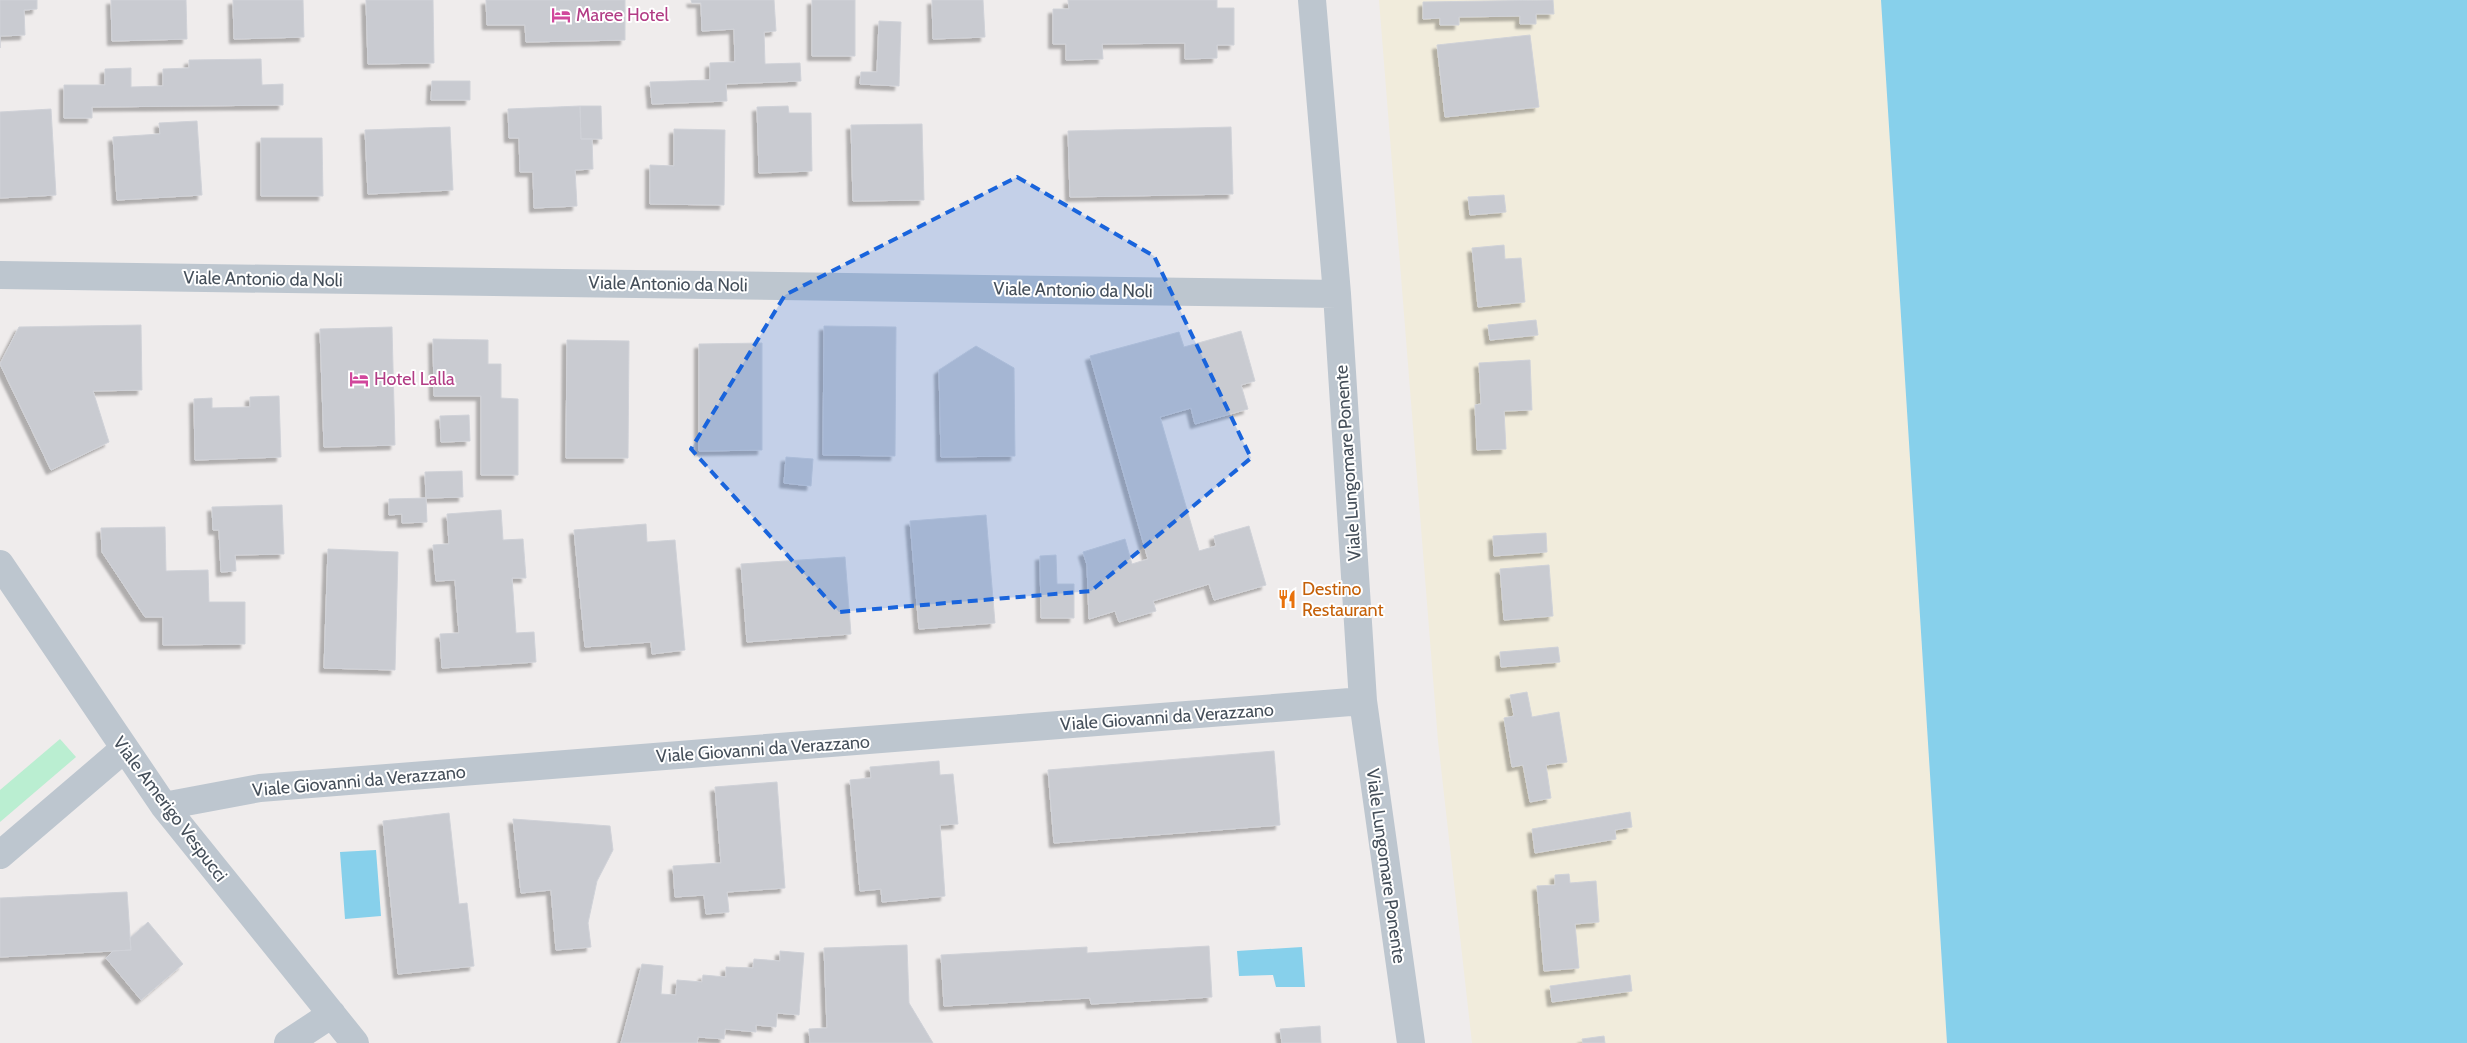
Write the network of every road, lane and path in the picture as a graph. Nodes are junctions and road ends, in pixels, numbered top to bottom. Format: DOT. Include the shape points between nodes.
graph roads {
  1 [pos="1312,0"];
  2 [pos="0,275"];
  3 [pos="1337,294"];
  4 [pos="0,564"];
  5 [pos="1364,701"];
  6 [pos="124,750"];
  7 [pos="164,806"];
  8 [pos="0,855"];
  9 [pos="332,1014"];
  10 [pos="288,1043"];
  11 [pos="355,1043"];
  12 [pos="1411,1043"];
  1 -- 3 [label="street, Viale Lungomare Ponente"];
  2 -- 3 [label="street, Viale Antonio da Noli"];
  3 -- 5 [label="street, Viale Lungomare Ponente"];
  4 -- 6 [label="street, Viale Amerigo Vespucci"];
  5 -- 7 [label="street, Viale Giovanni da Verazzano" via="260,788"];
  5 -- 12 [label="street, Viale Lungomare Ponente"];
  6 -- 7 [label="street, Viale Amerigo Vespucci"];
  6 -- 8 [label="street"];
  7 -- 9 [label="street, Viale Amerigo Vespucci"];
  9 -- 10 [label="street"];
  9 -- 11 [label="street, Viale Amerigo Vespucci"];
}
